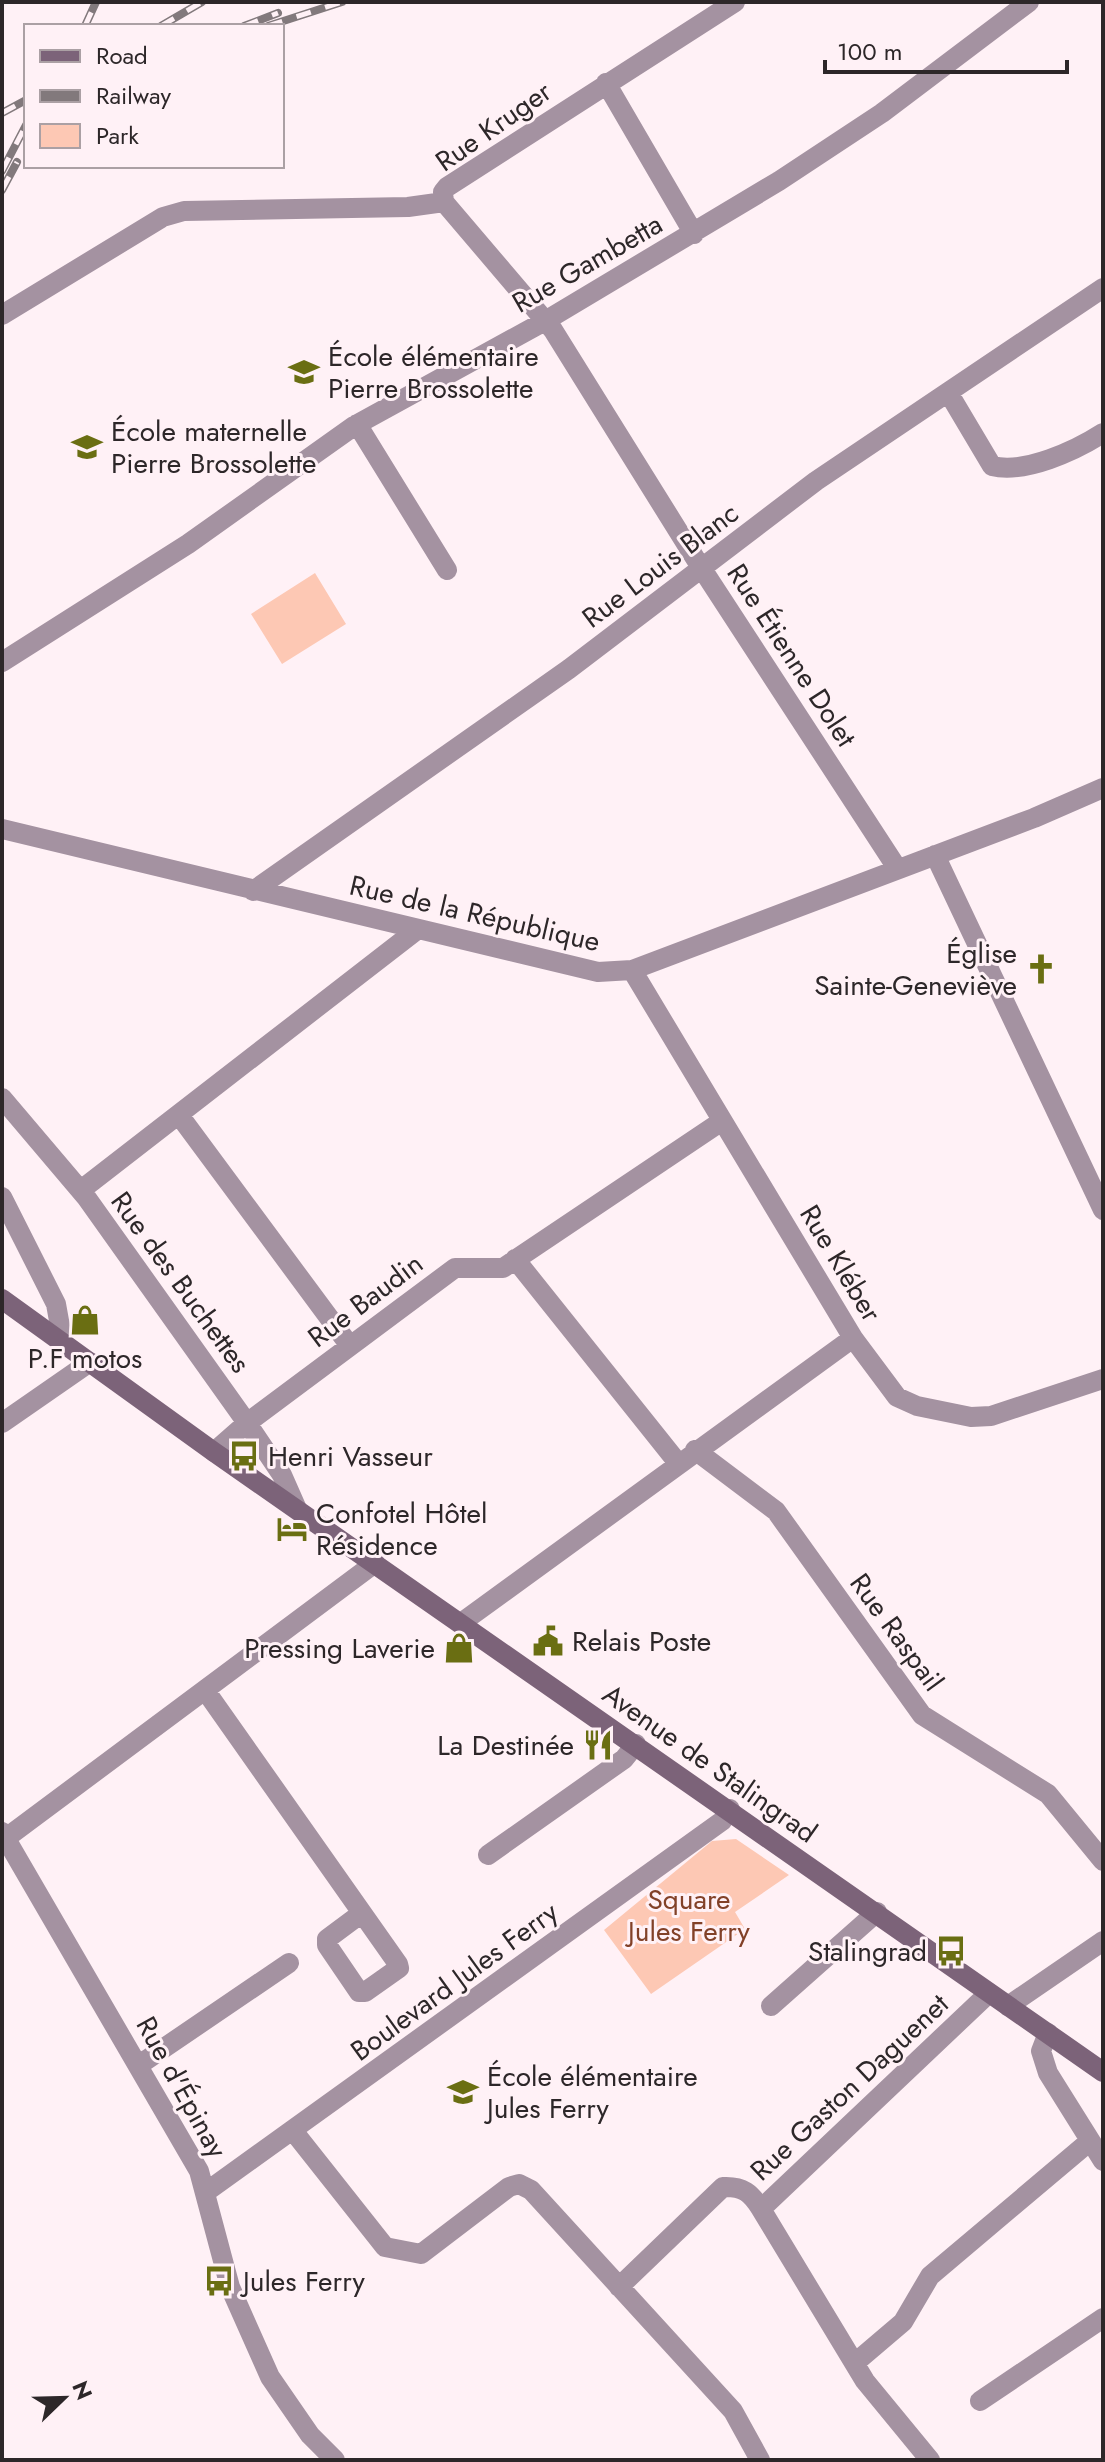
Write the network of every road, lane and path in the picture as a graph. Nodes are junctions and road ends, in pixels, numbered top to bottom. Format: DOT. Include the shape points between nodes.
graph roads {
  1 [pos="735,2"];
  2 [pos="1029,2"];
  3 [pos="606,83"];
  4 [pos="444,202"];
  5 [pos="694,234"];
  6 [pos="1103,288"];
  7 [pos="2,315"];
  8 [pos="545,321"];
  9 [pos="948,392"];
  10 [pos="357,424"];
  11 [pos="1103,433"];
  12 [pos="702,568"];
  13 [pos="447,570"];
  14 [pos="2,662"];
  15 [pos="1103,788"];
  16 [pos="2,829"];
  17 [pos="935,855"];
  18 [pos="897,868"];
  19 [pos="253,891"];
  20 [pos="418,929"];
  21 [pos="632,970"];
  22 [pos="2,1098"];
  23 [pos="179,1115"];
  24 [pos="722,1121"];
  25 [pos="81,1190"];
  26 [pos="2,1197"];
  27 [pos="1103,1210"];
  28 [pos="515,1259"];
  29 [pos="2,1299"];
  30 [pos="853,1338"];
  31 [pos="63,1343"];
  32 [pos="350,1346"];
  33 [pos="90,1362"];
  34 [pos="1103,1379"];
  35 [pos="2,1423"];
  36 [pos="247,1423"];
  37 [pos="695,1450"];
  38 [pos="214,1452"];
  39 [pos="678,1463"];
  40 [pos="297,1509"];
  41 [pos="375,1563"];
  42 [pos="461,1623"];
  43 [pos="205,1690"];
  44 [pos="636,1744"];
  45 [pos="730,1809"];
  46 [pos="3,1837"];
  47 [pos="488,1855"];
  48 [pos="1103,1861"];
  49 [pos="877,1912"];
  50 [pos="362,1913"];
  51 [pos="1103,1941"];
  52 [pos="289,1963"];
  53 [pos="989,1993"];
  54 [pos="771,2006"];
  55 [pos="1008,2006"];
  56 [pos="1048,2033"];
  57 [pos="139,2065"];
  58 [pos="1103,2072"];
  59 [pos="294,2132"];
  60 [pos="1090,2141"];
  61 [pos="1103,2161"];
  62 [pos="206,2192"];
  63 [pos="761,2209"];
  64 [pos="619,2287"];
  65 [pos="1103,2318"];
  66 [pos="856,2362"];
  67 [pos="980,2401"];
  68 [pos="335,2460"];
  69 [pos="760,2460"];
  70 [pos="930,2460"];
  1 -- 3 [label="street, Rue Kruger"];
  2 -- 5 [label="street, Rue Gambetta" via="882,113"];
  3 -- 4 [label="street, Rue Kruger" via="447,187"];
  3 -- 5 [label="street"];
  4 -- 7 [label="street, Rue Kruger" via="184,211 163,217"];
  4 -- 8 [label="street, Rue Étienne Dolet"];
  5 -- 8 [label="street, Rue Gambetta"];
  6 -- 9 [label="street, Rue Louis Blanc"];
  8 -- 10 [label="street, Rue Gambetta"];
  8 -- 12 [label="street, Rue Étienne Dolet"];
  9 -- 11 [label="street" via="992,466 1007,469 1061,454"];
  9 -- 12 [label="street, Rue Louis Blanc" via="816,481"];
  10 -- 13 [label="street"];
  10 -- 14 [label="street, Rue Gambetta" via="188,544"];
  12 -- 18 [label="street, Rue Étienne Dolet"];
  12 -- 19 [label="street, Rue Louis Blanc" via="569,669"];
  15 -- 17 [label="street, Rue de la République"];
  16 -- 19 [label="street, Rue de la République"];
  17 -- 18 [label="street, Rue de la République"];
  17 -- 27 [label="street"];
  18 -- 21 [label="street, Rue de la République"];
  19 -- 20 [label="street, Rue de la République"];
  20 -- 21 [label="street, Rue de la République" via="598,972"];
  20 -- 23 [label="street"];
  21 -- 24 [label="street, Rue Kléber"];
  22 -- 25 [label="street, Rue des Buchettes"];
  23 -- 25 [label="street"];
  23 -- 32 [label="street"];
  24 -- 28 [label="street, Rue Baudin"];
  24 -- 30 [label="street, Rue Kléber"];
  25 -- 36 [label="street, Rue des Buchettes"];
  26 -- 31 [label="street" via="56,1304"];
  28 -- 32 [label="street, Rue Baudin" via="503,1268 455,1268"];
  28 -- 39 [label="street"];
  29 -- 31 [label="main road, Avenue de Stalingrad"];
  30 -- 34 [label="street, Rue Kléber" via="897,1397 971,1417 991,1416"];
  30 -- 37 [label="street"];
  31 -- 33 [label="main road, Avenue de Stalingrad"];
  32 -- 36 [label="street, Rue Baudin"];
  33 -- 35 [label="street"];
  33 -- 38 [label="main road, Avenue de Stalingrad"];
  36 -- 38 [label="street, Rue Baudin"];
  36 -- 40 [label="street, Rue des Buchettes" via="282,1475"];
  37 -- 39 [label="street"];
  37 -- 48 [label="street, Rue Raspail" via="776,1511 922,1715 1048,1794"];
  38 -- 40 [label="main road, Avenue de Stalingrad"];
  39 -- 42 [label="street"];
  40 -- 41 [label="main road, Avenue de Stalingrad"];
  41 -- 42 [label="main road, Avenue de Stalingrad"];
  41 -- 43 [label="street"];
  42 -- 44 [label="main road, Avenue de Stalingrad"];
  43 -- 46 [label="street"];
  43 -- 50 [label="street"];
  44 -- 45 [label="main road, Avenue de Stalingrad"];
  44 -- 47 [label="street" via="624,1759"];
  45 -- 49 [label="main road, Avenue de Stalingrad"];
  45 -- 59 [label="street, Boulevard Jules Ferry" via="722,1821"];
  46 -- 57 [label="street, Rue d'Épinay"];
  49 -- 53 [label="main road, Avenue de Stalingrad"];
  49 -- 54 [label="street"];
  51 -- 55 [label="street"];
  52 -- 57 [label="street"];
  53 -- 55 [label="main road, Avenue de Stalingrad"];
  53 -- 63 [label="street, Rue Gaston Daguenet"];
  55 -- 56 [label="main road, Avenue de Stalingrad"];
  56 -- 58 [label="main road, Avenue de Stalingrad"];
  56 -- 60 [label="street" via="1043,2059"];
  57 -- 62 [label="street, Rue d'Épinay"];
  59 -- 62 [label="street, Boulevard Jules Ferry"];
  59 -- 64 [label="street" via="385,2247 421,2254 519,2184 531,2190"];
  60 -- 61 [label="street"];
  60 -- 66 [label="street" via="930,2276 903,2322"];
  62 -- 68 [label="street, Rue d'Épinay" via="247,2331 270,2377 310,2435"];
  63 -- 64 [label="street, Rue Gaston Daguenet" via="751,2193 723,2187"];
  63 -- 66 [label="street"];
  64 -- 69 [label="street" via="733,2411"];
  65 -- 67 [label="street"];
  66 -- 70 [label="street" via="865,2381"];
}
